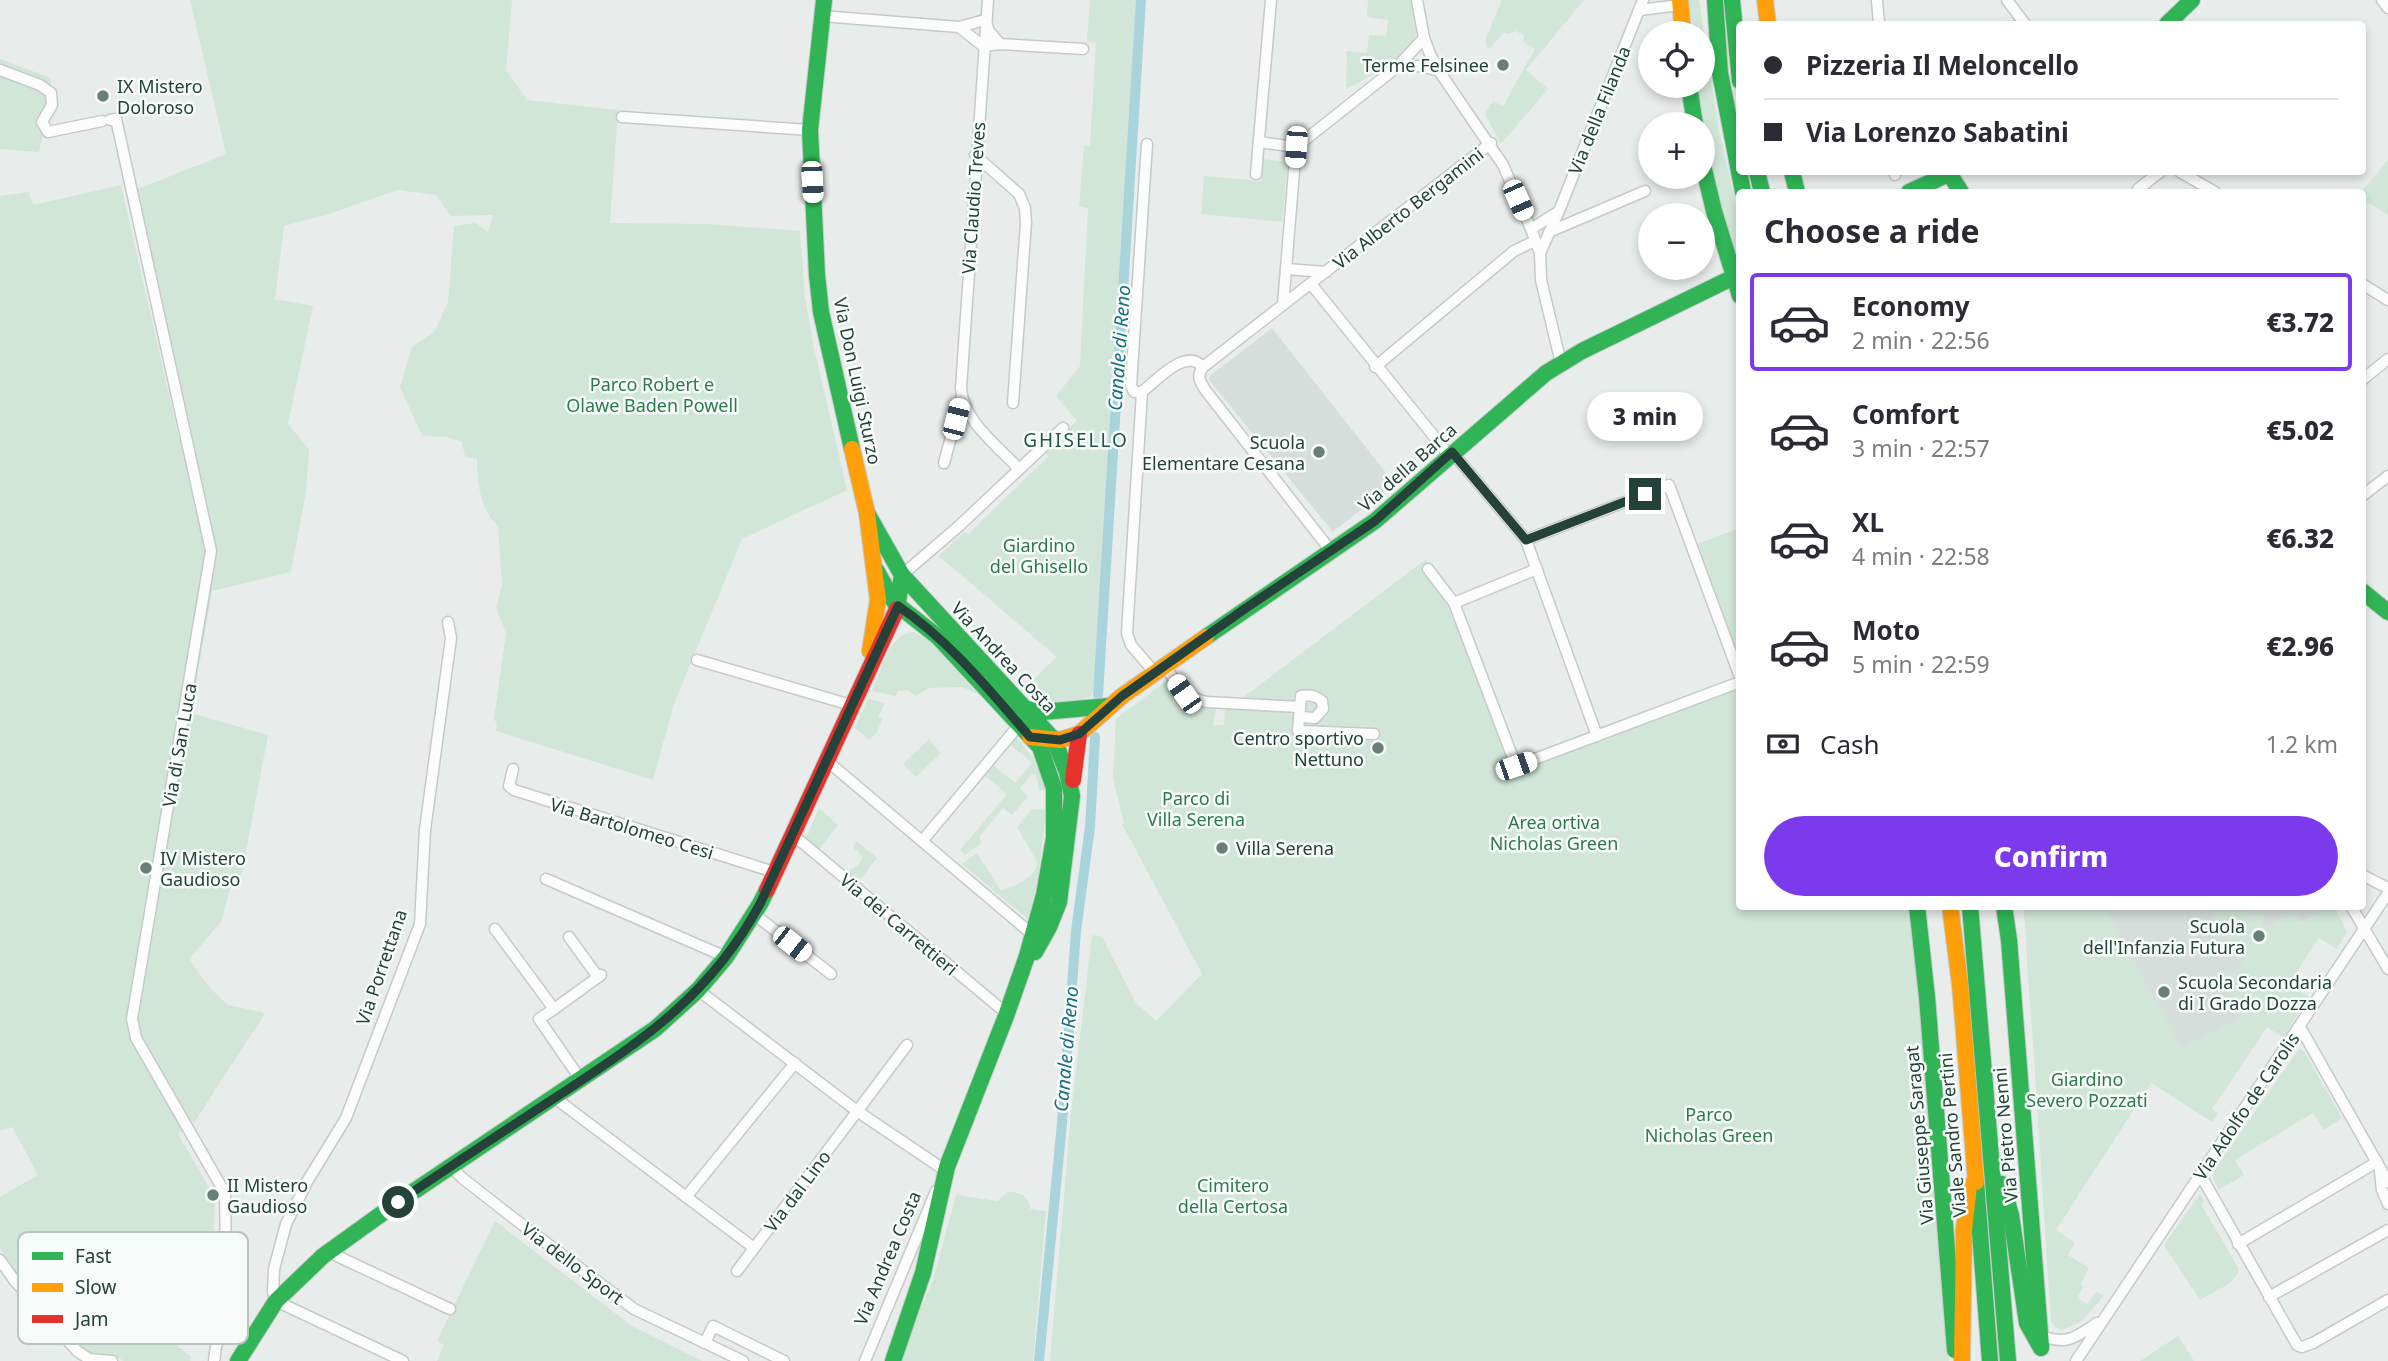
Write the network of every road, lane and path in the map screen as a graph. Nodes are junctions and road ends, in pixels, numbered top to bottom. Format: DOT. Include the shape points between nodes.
graph roads {
  1 [pos="988,0"];
  2 [pos="1271,0"];
  3 [pos="1417,0"];
  4 [pos="1715,0"];
  5 [pos="1732,0"];
  6 [pos="1765,0"];
  7 [pos="1877,0"];
  8 [pos="2007,0"];
  9 [pos="2192,0"];
  10 [pos="2382,0"];
  11 [pos="1680,2"];
  12 [pos="1640,3"];
  13 [pos="823,8"];
  14 [pos="2388,8"];
  15 [pos="985,20"];
  16 [pos="1682,21"];
  17 [pos="1768,21"];
  18 [pos="1879,21"];
  19 [pos="2023,21"];
  20 [pos="2170,21"];
  21 [pos="959,27"];
  22 [pos="1424,38"];
  23 [pos="1736,40"];
  24 [pos="1000,44"];
  25 [pos="983,46"];
  26 [pos="1083,49"];
  27 [pos="1397,66"];
  28 [pos="0,70"];
  29 [pos="1439,71"];
  30 [pos="622,117"];
  31 [pos="810,130"];
  32 [pos="1259,142"];
  33 [pos="1491,143"];
  34 [pos="1147,144"];
  35 [pos="1296,147"];
  36 [pos="975,155"];
  37 [pos="1736,156"];
  38 [pos="1256,174"];
  39 [pos="2156,175"];
  40 [pos="2185,175"];
  41 [pos="1710,189"];
  42 [pos="2138,189"];
  43 [pos="2210,189"];
  44 [pos="1645,191"];
  45 [pos="1559,211"];
  46 [pos="1574,222"];
  47 [pos="1531,229"];
  48 [pos="1549,232"];
  49 [pos="1535,241"];
  50 [pos="1539,253"];
  51 [pos="1286,269"];
  52 [pos="1326,272"];
  53 [pos="1736,276"];
  54 [pos="1311,284"];
  55 [pos="2366,286"];
  56 [pos="2388,300"];
  57 [pos="1283,305"];
  58 [pos="2388,359"];
  59 [pos="1561,363"];
  60 [pos="1376,367"];
  61 [pos="1203,368"];
  62 [pos="2366,377"];
  63 [pos="1142,392"];
  64 [pos="962,396"];
  65 [pos="1013,403"];
  66 [pos="1063,428"];
  67 [pos="1450,454"];
  68 [pos="944,463"];
  69 [pos="1020,469"];
  70 [pos="2388,476"];
  71 [pos="2366,493"];
  72 [pos="867,513"];
  73 [pos="1526,540"];
  74 [pos="1331,551"];
  75 [pos="875,568"];
  76 [pos="1428,569"];
  77 [pos="1537,569"];
  78 [pos="902,575"];
  79 [pos="2366,594"];
  80 [pos="1454,603"];
  81 [pos="898,606"];
  82 [pos="2388,612"];
  83 [pos="449,622"];
  84 [pos="697,660"];
  85 [pos="1160,669"];
  86 [pos="1736,669"];
  87 [pos="863,678"];
  88 [pos="1736,682"];
  89 [pos="851,705"];
  90 [pos="1109,706"];
  91 [pos="1026,709"];
  92 [pos="1088,709"];
  93 [pos="1025,731"];
  94 [pos="1079,734"];
  95 [pos="1374,734"];
  96 [pos="1597,736"];
  97 [pos="1054,740"];
  98 [pos="827,760"];
  99 [pos="1047,761"];
  100 [pos="513,769"];
  101 [pos="1072,796"];
  102 [pos="792,834"];
  103 [pos="923,840"];
  104 [pos="775,872"];
  105 [pos="2366,877"];
  106 [pos="547,879"];
  107 [pos="2388,891"];
  108 [pos="1917,910"];
  109 [pos="1951,910"];
  110 [pos="1970,910"];
  111 [pos="2005,910"];
  112 [pos="2353,910"];
  113 [pos="754,914"];
  114 [pos="495,929"];
  115 [pos="2364,929"];
  116 [pos="1033,935"];
  117 [pos="569,937"];
  118 [pos="726,957"];
  119 [pos="2388,969"];
  120 [pos="1023,972"];
  121 [pos="831,974"];
  122 [pos="698,990"];
  123 [pos="554,1009"];
  124 [pos="1006,1013"];
  125 [pos="2300,1027"];
  126 [pos="906,1045"];
  127 [pos="795,1063"];
  128 [pos="581,1080"];
  129 [pos="555,1098"];
  130 [pos="858,1111"];
  131 [pos="1991,1147"];
  132 [pos="1974,1161"];
  133 [pos="2378,1164"];
  134 [pos="452,1167"];
  135 [pos="946,1171"];
  136 [pos="2200,1174"];
  137 [pos="2388,1182"];
  138 [pos="687,1196"];
  139 [pos="2388,1204"];
  140 [pos="2388,1230"];
  141 [pos="226,1232"];
  142 [pos="2238,1244"];
  143 [pos="333,1248"];
  144 [pos="754,1248"];
  145 [pos="0,1260"];
  146 [pos="737,1271"];
  147 [pos="18,1286"];
  148 [pos="2269,1297"];
  149 [pos="2388,1300"];
  150 [pos="276,1301"];
  151 [pos="450,1310"];
  152 [pos="2102,1320"];
  153 [pos="903,1330"];
  154 [pos="705,1343"];
  155 [pos="70,1344"];
  156 [pos="2041,1348"];
  157 [pos="778,1360"];
  158 [pos="112,1361"];
  159 [pos="238,1361"];
  160 [pos="403,1361"];
  161 [pos="743,1361"];
  162 [pos="865,1361"];
  163 [pos="887,1361"];
  164 [pos="893,1361"];
  165 [pos="1956,1361"];
  166 [pos="1962,1361"];
  167 [pos="1990,1361"];
  168 [pos="2008,1361"];
  169 [pos="2076,1361"];
  1 -- 15 [label="street, Via Claudio Treves"];
  2 -- 32 [label="street"];
  3 -- 22 [label="street"];
  4 -- 37 [label="main road" via="1720,73"];
  5 -- 23 [label="main road"];
  6 -- 17 [label="main road"];
  7 -- 18 [label="street"];
  8 -- 19 [label="street"];
  9 -- 20 [label="main road"];
  10 -- 14 [label="street"];
  11 -- 12 [label="street, Via della Filanda"];
  11 -- 16 [label="main road"];
  12 -- 45 [label="street, Via della Filanda"];
  13 -- 21 [label="street"];
  13 -- 31 [label="main road, Via Don Luigi Sturzo"];
  15 -- 21 [label="street"];
  15 -- 24 [label="street"];
  15 -- 25 [label="street, Via Claudio Treves"];
  21 -- 25 [label="street"];
  22 -- 27 [label="street"];
  22 -- 29 [label="street"];
  24 -- 25 [label="street"];
  24 -- 26 [label="street"];
  25 -- 36 [label="street, Via Claudio Treves"];
  27 -- 29 [label="street"];
  27 -- 35 [label="street"];
  28 -- 141 [label="street, Via di San Luca" via="51,93 51,105 42,122 48,132 116,119 211,551 132,1019 136,1038 225,1193"];
  29 -- 33 [label="street"];
  30 -- 31 [label="street"];
  31 -- 72 [label="main road, Via Don Luigi Sturzo" via="821,312"];
  32 -- 35 [label="street"];
  32 -- 38 [label="street"];
  33 -- 47 [label="street"];
  33 -- 52 [label="street, Via Alberto Bergamini"];
  34 -- 63 [label="street" via="1131,385 1134,392"];
  35 -- 51 [label="street"];
  36 -- 64 [label="street, Via Claudio Treves"];
  36 -- 65 [label="street" via="1019,194 1025,208"];
  39 -- 42 [label="street"];
  40 -- 43 [label="street"];
  41 -- 53 [label="main road"];
  44 -- 46 [label="street"];
  45 -- 46 [label="street"];
  45 -- 47 [label="street"];
  45 -- 48 [label="street, Via della Filanda"];
  46 -- 48 [label="street"];
  47 -- 49 [label="street"];
  48 -- 50 [label="street, Via della Filanda"];
  49 -- 50 [label="street"];
  49 -- 60 [label="street" via="1514,251"];
  50 -- 59 [label="street"];
  51 -- 52 [label="street"];
  51 -- 57 [label="street"];
  52 -- 54 [label="street, Via Alberto Bergamini"];
  53 -- 59 [label="main road, Via della Barca"];
  54 -- 57 [label="street, Via Alberto Bergamini"];
  54 -- 60 [label="street"];
  55 -- 56 [label="street"];
  57 -- 61 [label="street, Via Alberto Bergamini"];
  58 -- 62 [label="street"];
  59 -- 67 [label="main road, Via della Barca"];
  60 -- 67 [label="street"];
  61 -- 63 [label="street" via="1194,361 1182,362"];
  61 -- 74 [label="street" via="1199,378 1206,391"];
  63 -- 85 [label="street" via="1127,633 1131,645"];
  64 -- 68 [label="street, Via Claudio Treves"];
  64 -- 69 [label="street" via="971,416"];
  66 -- 69 [label="street"];
  67 -- 73 [label="street"];
  67 -- 74 [label="main road, Via della Barca" via="1383,515"];
  69 -- 78 [label="street"];
  70 -- 71 [label="street"];
  72 -- 75 [label="main road, Via Don Luigi Sturzo"];
  72 -- 78 [label="main road, Via Don Luigi Sturzo"];
  73 -- 77 [label="street"];
  73 -- 86 [label="street" via="1669,485"];
  74 -- 85 [label="main road, Via della Barca"];
  75 -- 81 [label="main road, Via Andrea Costa"];
  75 -- 87 [label="main road" via="876,621"];
  76 -- 80 [label="street"];
  77 -- 80 [label="street"];
  77 -- 96 [label="street"];
  78 -- 81 [label="main road"];
  78 -- 91 [label="main road, Via Andrea Costa"];
  79 -- 82 [label="main road"];
  80 -- 96 [label="street" via="1516,766"];
  81 -- 87 [label="main road"];
  81 -- 93 [label="main road, Via Andrea Costa" via="938,637"];
  83 -- 150 [label="street, Via Porrettana" via="451,638 425,830 420,924 346,1118 286,1224 274,1269"];
  84 -- 89 [label="street"];
  85 -- 90 [label="main road, Via della Barca"];
  85 -- 95 [label="street" via="1192,699 1299,712 1298,731"];
  87 -- 89 [label="main road"];
  88 -- 96 [label="street"];
  89 -- 98 [label="main road"];
  90 -- 92 [label="main road, Via della Barca"];
  90 -- 94 [label="main road, Via della Barca"];
  91 -- 92 [label="main road, Via della Barca"];
  91 -- 97 [label="main road, Via Andrea Costa"];
  92 -- 97 [label="main road, Via della Barca" via="1060,723"];
  93 -- 97 [label="main road, Via della Barca"];
  93 -- 99 [label="main road, Via Andrea Costa"];
  93 -- 103 [label="street"];
  94 -- 97 [label="main road, Via della Barca"];
  94 -- 101 [label="main road"];
  97 -- 99 [label="main road, Via della Barca"];
  97 -- 101 [label="main road, Via Andrea Costa"];
  98 -- 102 [label="main road"];
  98 -- 103 [label="street"];
  99 -- 116 [label="main road, Via Andrea Costa" via="1056,808 1046,891"];
  100 -- 104 [label="street, Via Bartolomeo Cesi" via="509,786 514,790"];
  101 -- 120 [label="main road, Via Andrea Costa" via="1059,902"];
  102 -- 104 [label="main road"];
  102 -- 124 [label="street, Via dei Carrettieri"];
  103 -- 116 [label="street"];
  104 -- 113 [label="main road"];
  105 -- 107 [label="street"];
  106 -- 118 [label="street"];
  107 -- 115 [label="street, Via Adolfo de Carolis"];
  108 -- 165 [label="main road, Via Giuseppe Saragat"];
  109 -- 132 [label="main road, Viale Sandro Pertini"];
  110 -- 131 [label="main road"];
  111 -- 156 [label="main road, Via Pietro Nenni"];
  112 -- 115 [label="street"];
  113 -- 118 [label="main road"];
  113 -- 121 [label="street"];
  114 -- 123 [label="street"];
  115 -- 119 [label="street"];
  115 -- 125 [label="street, Via Adolfo de Carolis"];
  116 -- 120 [label="main road, Via Andrea Costa"];
  117 -- 123 [label="street" via="600,976"];
  118 -- 122 [label="main road"];
  120 -- 124 [label="main road, Via Andrea Costa"];
  122 -- 127 [label="street"];
  122 -- 128 [label="main road" via="655,1029"];
  123 -- 128 [label="street" via="539,1019"];
  124 -- 135 [label="main road, Via Andrea Costa"];
  125 -- 133 [label="street"];
  125 -- 136 [label="street, Via Adolfo de Carolis"];
  126 -- 130 [label="street, Via dal Lino"];
  127 -- 130 [label="street"];
  127 -- 138 [label="street"];
  128 -- 129 [label="main road"];
  129 -- 134 [label="main road"];
  129 -- 138 [label="street"];
  130 -- 135 [label="street"];
  130 -- 144 [label="street, Via dal Lino"];
  131 -- 156 [label="main road" via="2011,1214 2027,1323"];
  131 -- 168 [label="main road"];
  132 -- 166 [label="main road" via="1963,1218"];
  132 -- 167 [label="main road, Viale Sandro Pertini"];
  133 -- 137 [label="street"];
  133 -- 139 [label="street"];
  133 -- 142 [label="street"];
  134 -- 143 [label="main road"];
  134 -- 154 [label="street, Via dello Sport" via="628,1305"];
  135 -- 153 [label="main road, Via Andrea Costa" via="926,1264"];
  135 -- 162 [label="street, Via Andrea Costa"];
  136 -- 142 [label="street"];
  136 -- 152 [label="street, Via Adolfo de Carolis"];
  138 -- 144 [label="street"];
  140 -- 148 [label="street"];
  142 -- 148 [label="street"];
  143 -- 150 [label="main road"];
  143 -- 151 [label="street" via="337,1256"];
  144 -- 146 [label="street, Via dal Lino"];
  145 -- 147 [label="street"];
  148 -- 149 [label="street" via="2300,1347"];
  150 -- 159 [label="main road"];
  150 -- 160 [label="street"];
  152 -- 156 [label="street, Via Adolfo de Carolis" via="2079,1335"];
  152 -- 169 [label="street, Via Adolfo de Carolis"];
  153 -- 163 [label="main road, Via Andrea Costa"];
  153 -- 164 [label="main road, Via Andrea Costa"];
  154 -- 157 [label="street" via="713,1326"];
  154 -- 161 [label="street, Via dello Sport"];
  155 -- 158 [label="street" via="89,1359"];
}
